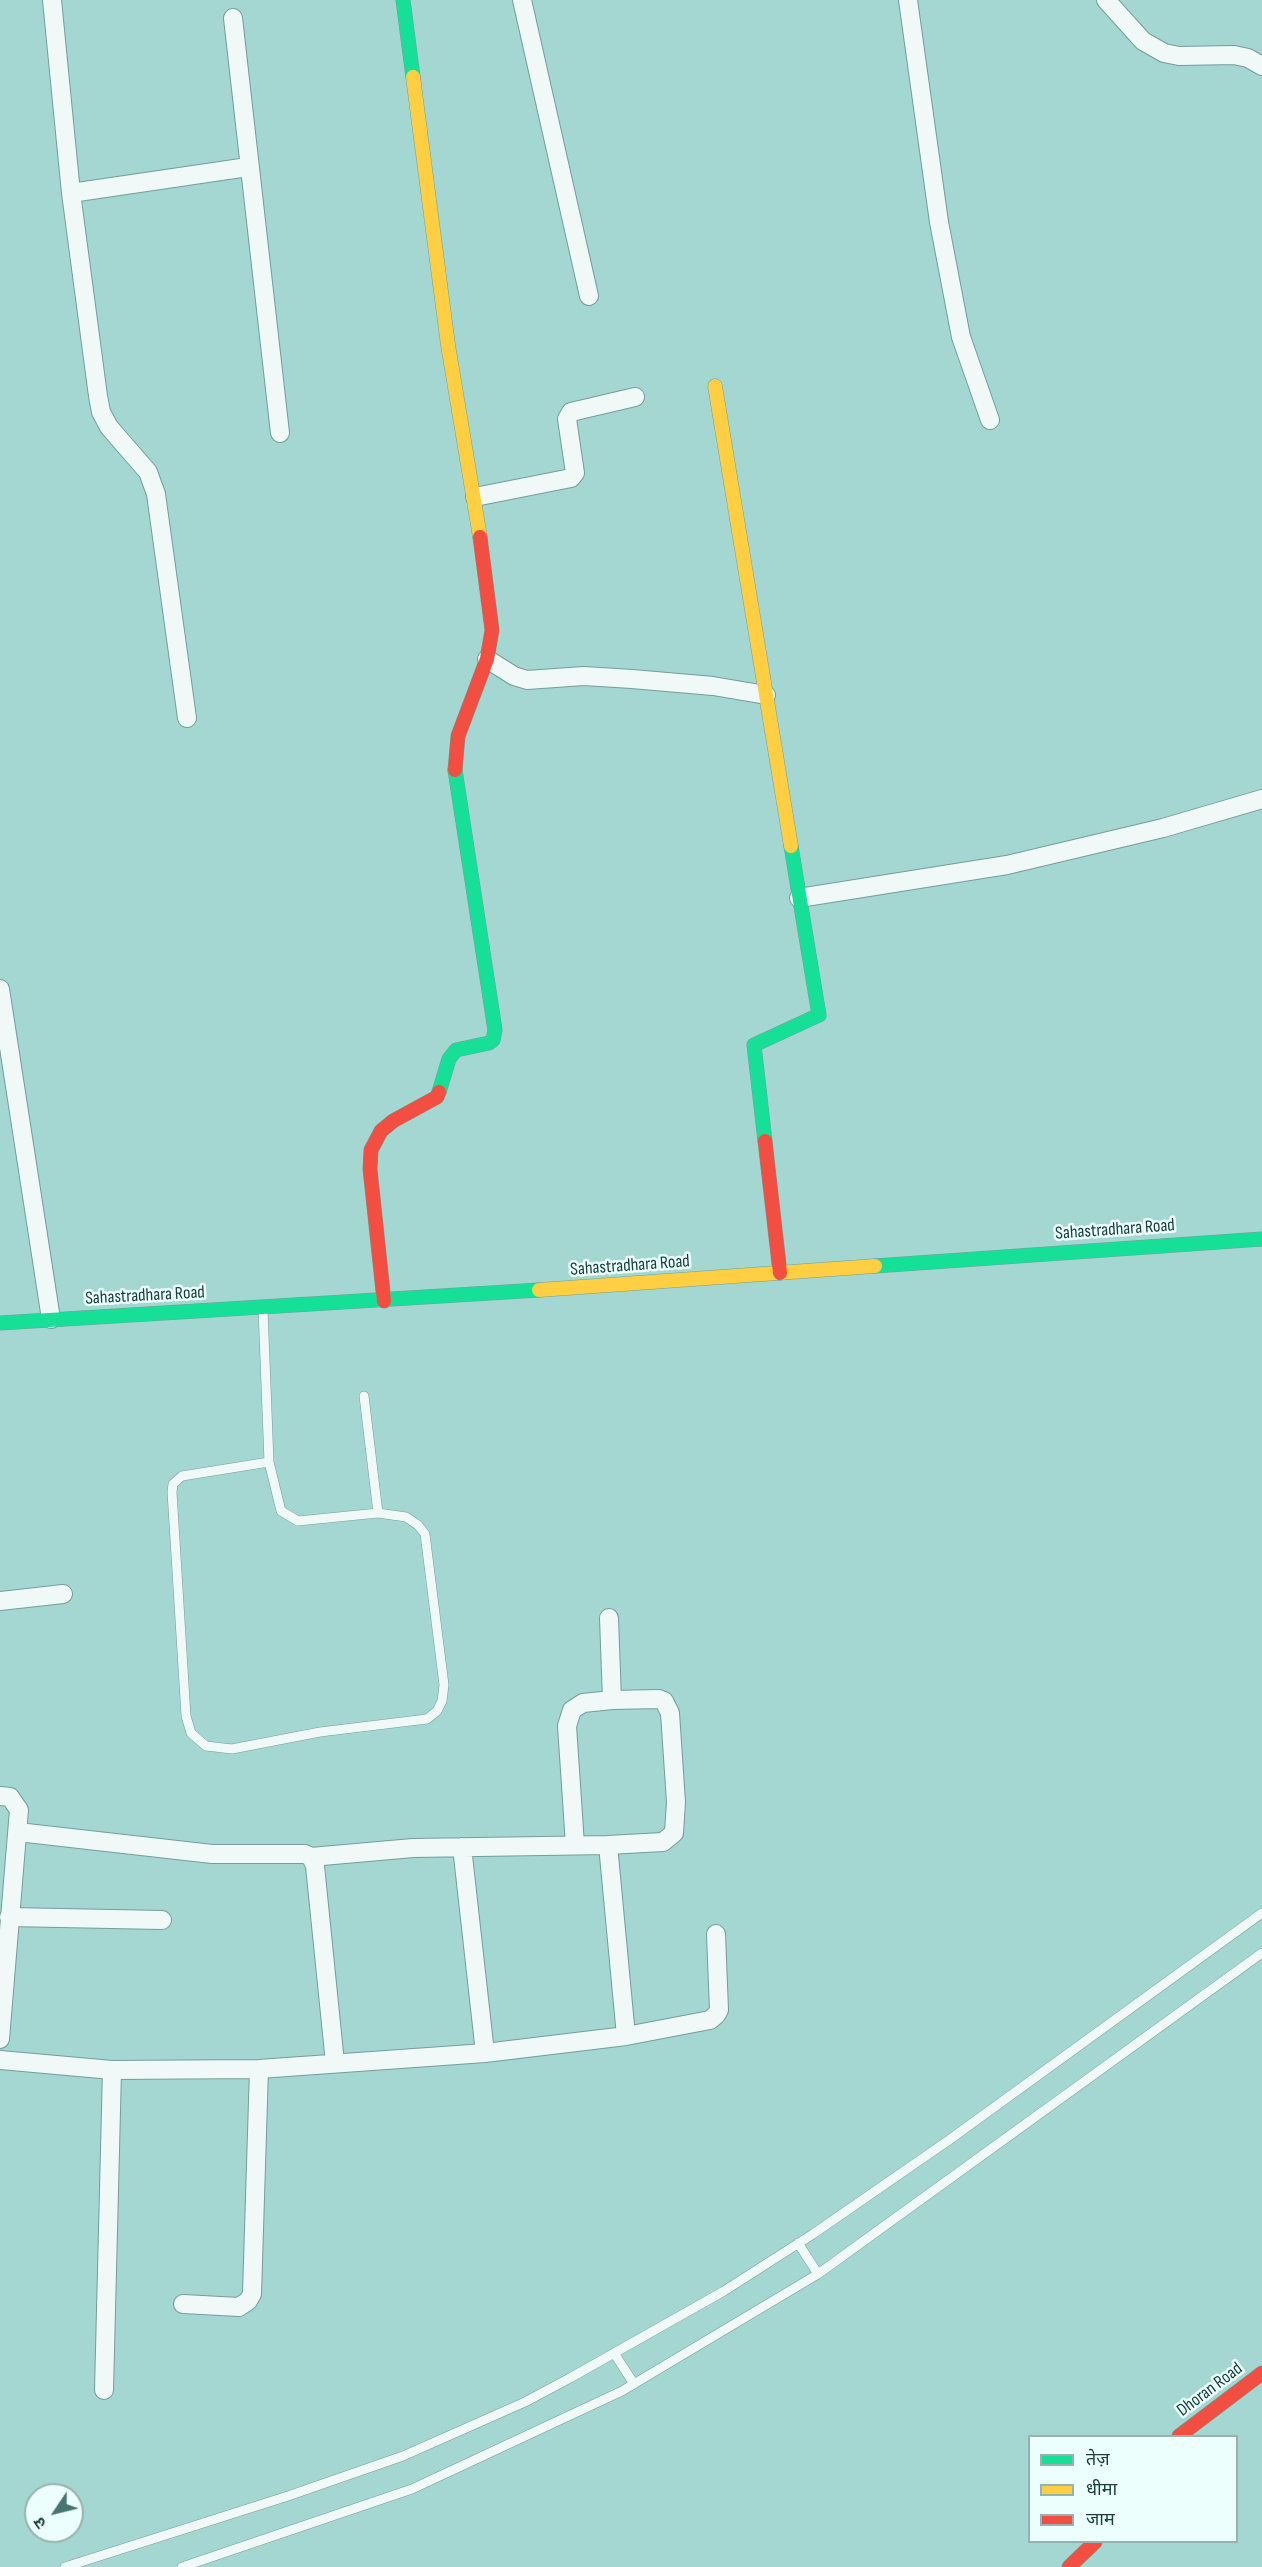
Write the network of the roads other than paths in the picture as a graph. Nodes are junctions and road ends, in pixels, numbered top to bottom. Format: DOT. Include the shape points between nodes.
graph roads {
  1 [pos="52,0"];
  2 [pos="403,0"];
  3 [pos="522,0"];
  4 [pos="908,0"];
  5 [pos="1112,2"];
  6 [pos="233,18"];
  7 [pos="1262,66"];
  8 [pos="248,167"];
  9 [pos="71,193"];
  10 [pos="589,296"];
  11 [pos="715,386"];
  12 [pos="635,398"];
  13 [pos="990,420"];
  14 [pos="280,433"];
  15 [pos="475,497"];
  16 [pos="487,659"];
  17 [pos="766,695"];
  18 [pos="187,718"];
  19 [pos="1262,800"];
  20 [pos="800,898"];
  21 [pos="0,989"];
  22 [pos="1262,1239"];
  23 [pos="780,1273"];
  24 [pos="384,1301"];
  25 [pos="263,1309"];
  26 [pos="51,1319"];
  27 [pos="0,1323"];
  28 [pos="364,1396"];
  29 [pos="269,1462"];
  30 [pos="378,1513"];
  31 [pos="63,1594"];
  32 [pos="0,1600"];
  33 [pos="609,1618"];
  34 [pos="612,1700"];
  35 [pos="0,1796"];
  36 [pos="18,1832"];
  37 [pos="575,1845"];
  38 [pos="608,1845"];
  39 [pos="462,1847"];
  40 [pos="311,1857"];
  41 [pos="1262,1913"];
  42 [pos="9,1917"];
  43 [pos="162,1920"];
  44 [pos="716,1934"];
  45 [pos="1262,1953"];
  46 [pos="626,2036"];
  47 [pos="0,2039"];
  48 [pos="485,2053"];
  49 [pos="0,2060"];
  50 [pos="335,2063"];
  51 [pos="259,2069"];
  52 [pos="112,2070"];
  53 [pos="798,2242"];
  54 [pos="818,2274"];
  55 [pos="183,2304"];
  56 [pos="614,2353"];
  57 [pos="1262,2373"];
  58 [pos="634,2384"];
  59 [pos="104,2390"];
  60 [pos="1180,2435"];
  61 [pos="1093,2543"];
  62 [pos="65,2567"];
  63 [pos="182,2567"];
  64 [pos="1069,2567"];
  1 -- 9 [label="street"];
  2 -- 15 [label="street" via="448,345"];
  3 -- 10 [label="street"];
  4 -- 13 [label="street" via="961,337"];
  5 -- 7 [label="street" via="1143,41 1164,53 1234,55"];
  6 -- 8 [label="street"];
  8 -- 9 [label="street"];
  8 -- 14 [label="street"];
  9 -- 18 [label="street" via="102,411 109,427 148,472 160,509"];
  11 -- 17 [label="street"];
  12 -- 15 [label="street" via="571,412 567,420 575,473 570,478"];
  15 -- 16 [label="street" via="492,630"];
  16 -- 17 [label="street" via="527,680 584,676 632,679"];
  16 -- 24 [label="street" via="462,722 455,770 494,1037 484,1045 456,1050 449,1059 437,1097 393,1121 375,1140 370,1159"];
  17 -- 20 [label="street"];
  19 -- 20 [label="street" via="1007,866"];
  20 -- 23 [label="street" via="819,1015 754,1046"];
  21 -- 26 [label="street"];
  22 -- 23 [label="street, Sahastradhara Road"];
  23 -- 24 [label="street, Sahastradhara Road"];
  24 -- 25 [label="street, Sahastradhara Road"];
  25 -- 26 [label="street, Sahastradhara Road"];
  25 -- 29 [label="lane"];
  26 -- 27 [label="street, Sahastradhara Road"];
  28 -- 30 [label="lane"];
  29 -- 30 [label="lane" via="277,1503 291,1519"];
  29 -- 30 [label="lane" via="182,1476 173,1484 187,1724 206,1746 232,1749 320,1732 418,1722 437,1711 444,1685 428,1541 418,1525 406,1517"];
  31 -- 32 [label="street"];
  33 -- 34 [label="street"];
  34 -- 37 [label="street" via="583,1703 568,1718"];
  34 -- 38 [label="street" via="659,1699 668,1706 676,1802 674,1833 667,1840"];
  35 -- 36 [label="street" via="10,1797 17,1804"];
  36 -- 40 [label="street" via="212,1854"];
  36 -- 42 [label="street"];
  37 -- 38 [label="street"];
  37 -- 39 [label="street"];
  38 -- 46 [label="street"];
  39 -- 40 [label="street"];
  39 -- 48 [label="street"];
  40 -- 50 [label="street"];
  41 -- 53 [label="lane" via="959,2133"];
  42 -- 43 [label="street"];
  42 -- 47 [label="street"];
  44 -- 46 [label="street" via="716,2015 710,2020"];
  45 -- 54 [label="lane"];
  46 -- 48 [label="street"];
  48 -- 50 [label="street"];
  49 -- 52 [label="street"];
  50 -- 51 [label="street"];
  51 -- 52 [label="street"];
  51 -- 55 [label="street" via="252,2294 239,2307"];
  52 -- 59 [label="street"];
  53 -- 54 [label="lane"];
  53 -- 56 [label="lane" via="724,2291"];
  54 -- 58 [label="lane"];
  56 -- 58 [label="lane"];
  56 -- 62 [label="lane" via="525,2402 403,2456"];
  57 -- 60 [label="street, Dhoran Road"];
  58 -- 63 [label="lane" via="412,2488"];
  61 -- 64 [label="street"];
}
